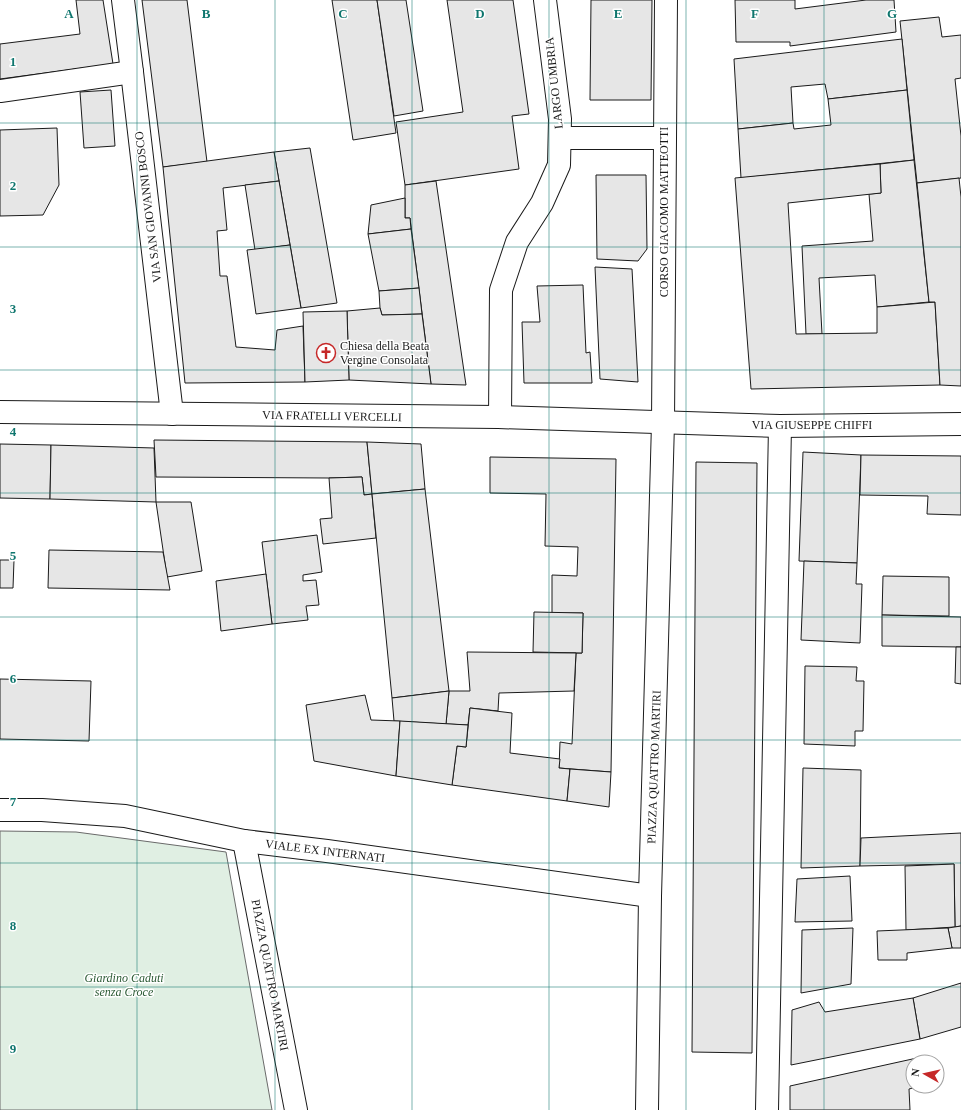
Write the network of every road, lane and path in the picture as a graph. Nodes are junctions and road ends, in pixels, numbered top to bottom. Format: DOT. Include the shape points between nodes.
graph roads {
  1 [pos="123,0"];
  2 [pos="545,0"];
  3 [pos="666,0"];
  4 [pos="132,72"];
  5 [pos="0,91"];
  6 [pos="560,138"];
  7 [pos="664,138"];
  8 [pos="0,412"];
  9 [pos="172,414"];
  10 [pos="500,417"];
  11 [pos="663,423"];
  12 [pos="961,424"];
  13 [pos="780,426"];
  14 [pos="0,810"];
  15 [pos="244,841"];
  16 [pos="650,896"];
  17 [pos="296,1110"];
  18 [pos="647,1110"];
  19 [pos="767,1110"];
  1 -- 4 [label="street, VIA SAN GIOVANNI BOSCO"];
  2 -- 6 [label="street, LARGO UMBRIA"];
  3 -- 7 [label="street, CORSO GIACOMO MATTEOTTI"];
  4 -- 5 [label="street"];
  4 -- 9 [label="street, VIA SAN GIOVANNI BOSCO"];
  6 -- 7 [label="street"];
  6 -- 10 [label="street, LARGO UMBRIA" via="559,165 542,203 517,242 501,290"];
  7 -- 11 [label="street, CORSO GIACOMO MATTEOTTI"];
  8 -- 9 [label="street, VIA FRATELLI VERCELLI"];
  9 -- 10 [label="street, VIA FRATELLI VERCELLI"];
  10 -- 11 [label="street, VIA FRATELLI VERCELLI"];
  11 -- 13 [label="street, VIA GIUSEPPE CHIFFI"];
  11 -- 16 [label="street, PIAZZA QUATTRO MARTIRI"];
  12 -- 13 [label="street, VIA GIUSEPPE CHIFFI"];
  13 -- 19 [label="street"];
  14 -- 15 [label="street, VIALE EX INTERNATI" via="42,810 125,816"];
  15 -- 16 [label="street, VIALE EX INTERNATI"];
  15 -- 17 [label="street, PIAZZA QUATTRO MARTIRI"];
  16 -- 18 [label="street, PIAZZA QUATTRO MARTIRI"];
}
